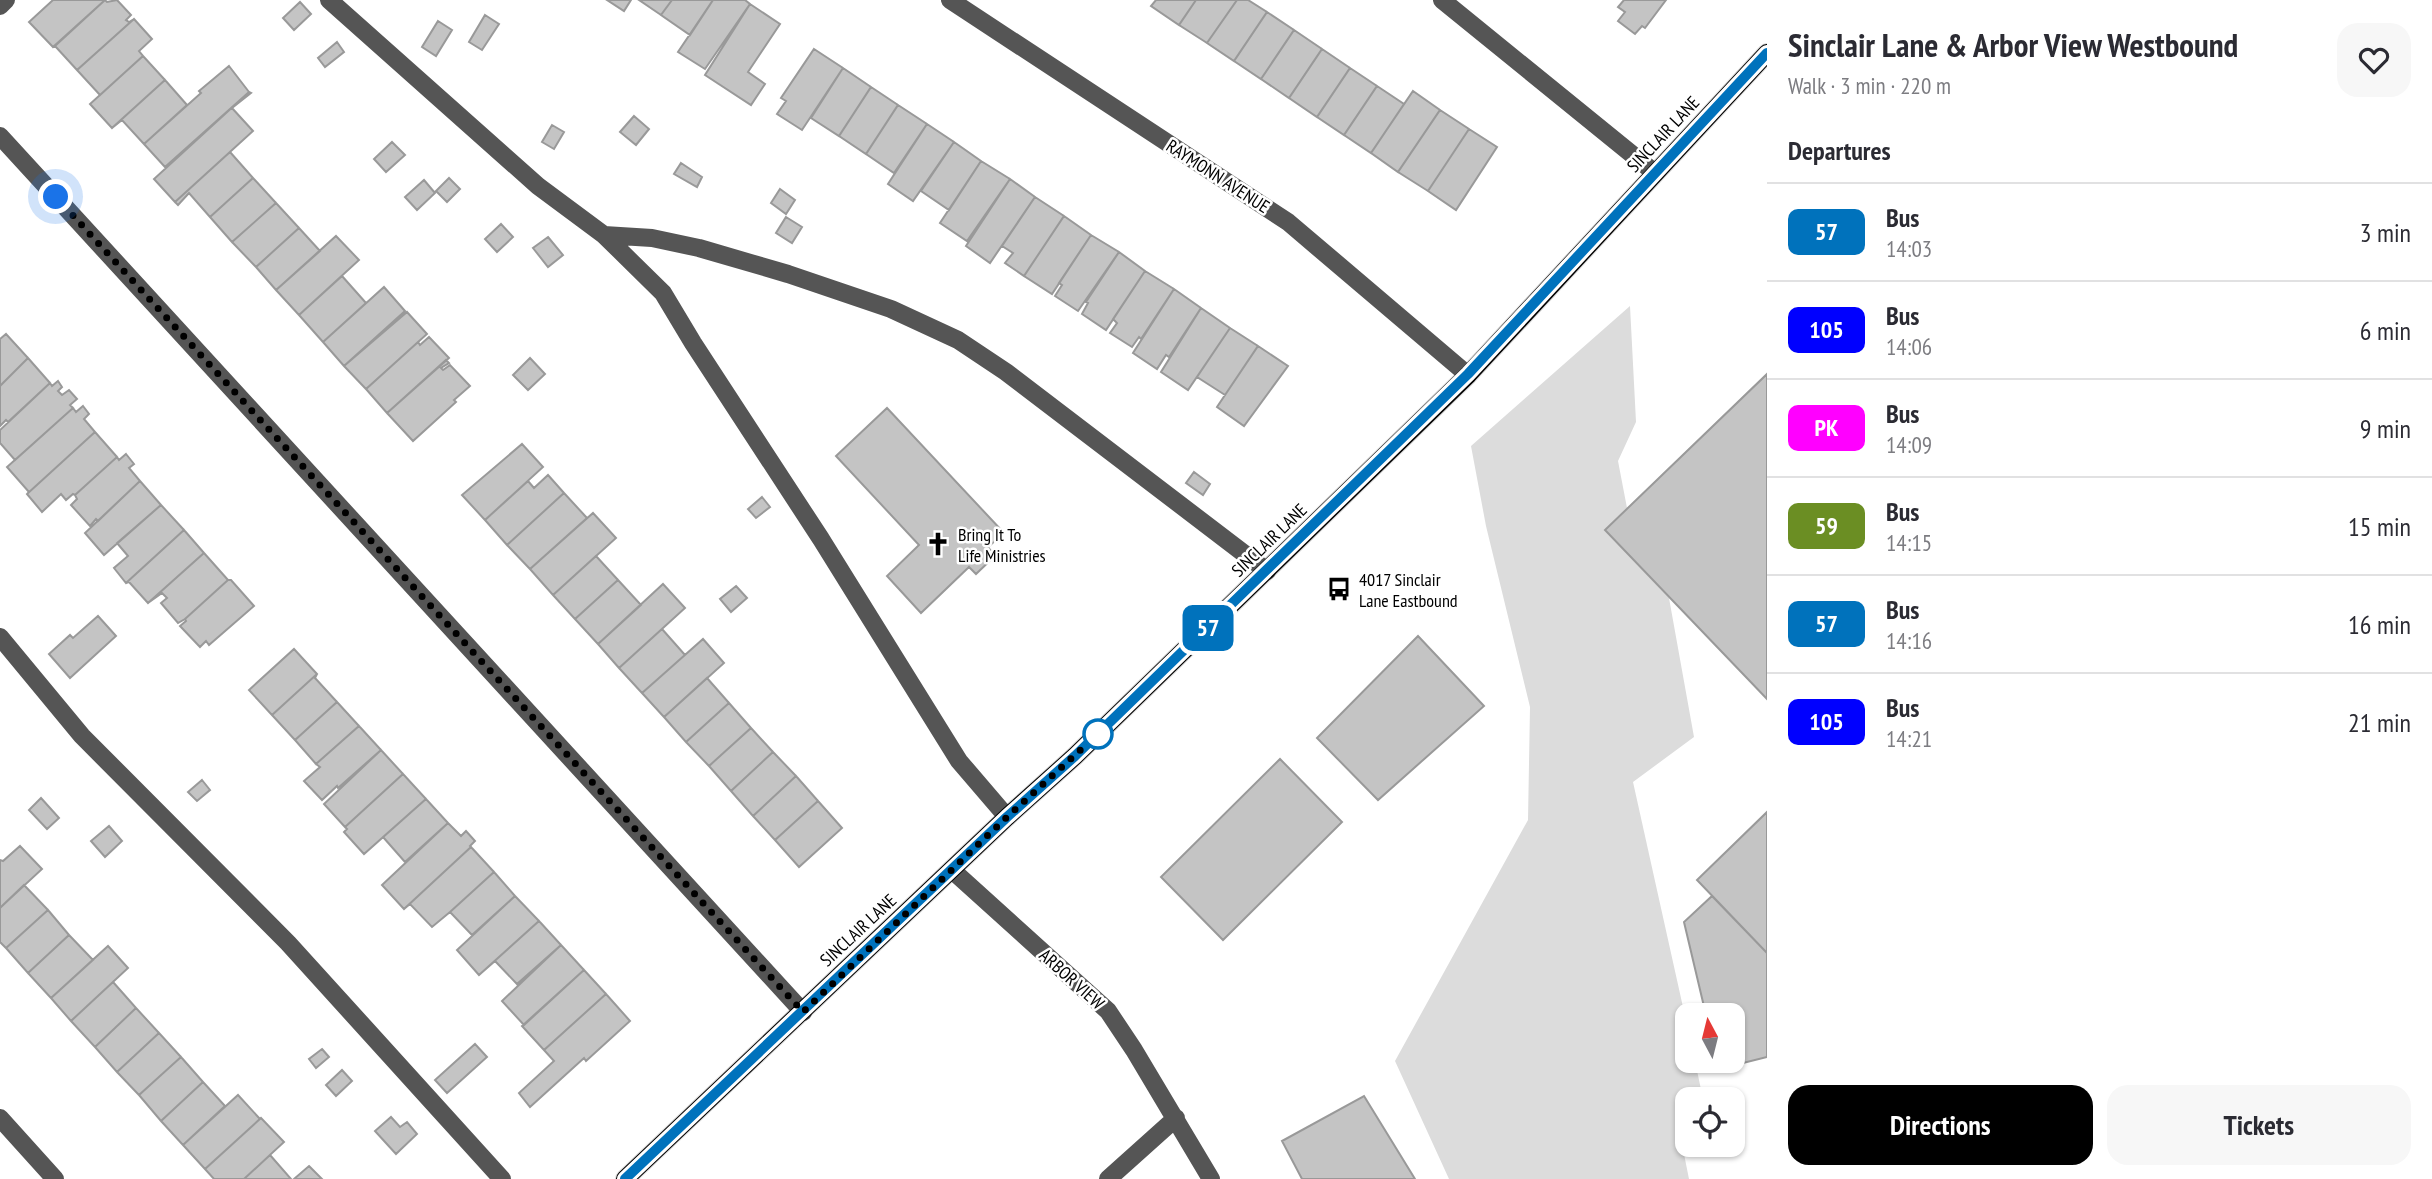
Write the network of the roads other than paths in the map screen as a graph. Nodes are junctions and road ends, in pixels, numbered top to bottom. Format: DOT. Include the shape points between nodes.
graph roads {
  1 [pos="6,0"];
  2 [pos="329,0"];
  3 [pos="950,0"];
  4 [pos="1443,0"];
  5 [pos="0,6"];
  6 [pos="1767,53"];
  7 [pos="0,136"];
  8 [pos="1655,173"];
  9 [pos="604,235"];
  10 [pos="1468,374"];
  11 [pos="1267,571"];
  12 [pos="0,637"];
  13 [pos="1007,817"];
  14 [pos="952,870"];
  15 [pos="803,1012"];
  16 [pos="0,1118"];
  17 [pos="1176,1118"];
  18 [pos="55,1179"];
  19 [pos="502,1179"];
  20 [pos="625,1179"];
  21 [pos="1108,1179"];
  22 [pos="1211,1179"];
  1 -- 5 [label="street"];
  2 -- 9 [label="street" via="538,186"];
  3 -- 10 [label="street, RAYMONN AVENUE" via="1288,222"];
  4 -- 8 [label="street"];
  6 -- 8 [label="main road, SINCLAIR LANE"];
  7 -- 15 [label="street"];
  8 -- 10 [label="main road, SINCLAIR LANE"];
  9 -- 11 [label="street" via="699,248 788,274 891,309 958,340"];
  9 -- 13 [label="street" via="663,293 959,761"];
  10 -- 11 [label="main road, SINCLAIR LANE"];
  11 -- 13 [label="main road, SINCLAIR LANE"];
  12 -- 19 [label="street" via="82,736 288,943"];
  13 -- 14 [label="main road, SINCLAIR LANE"];
  14 -- 15 [label="main road, SINCLAIR LANE"];
  14 -- 17 [label="street, ARBOR VIEW" via="1108,1011"];
  15 -- 20 [label="main road, SINCLAIR LANE"];
  16 -- 18 [label="street"];
  17 -- 21 [label="street"];
  17 -- 22 [label="street, ARBOR VIEW"];
}
